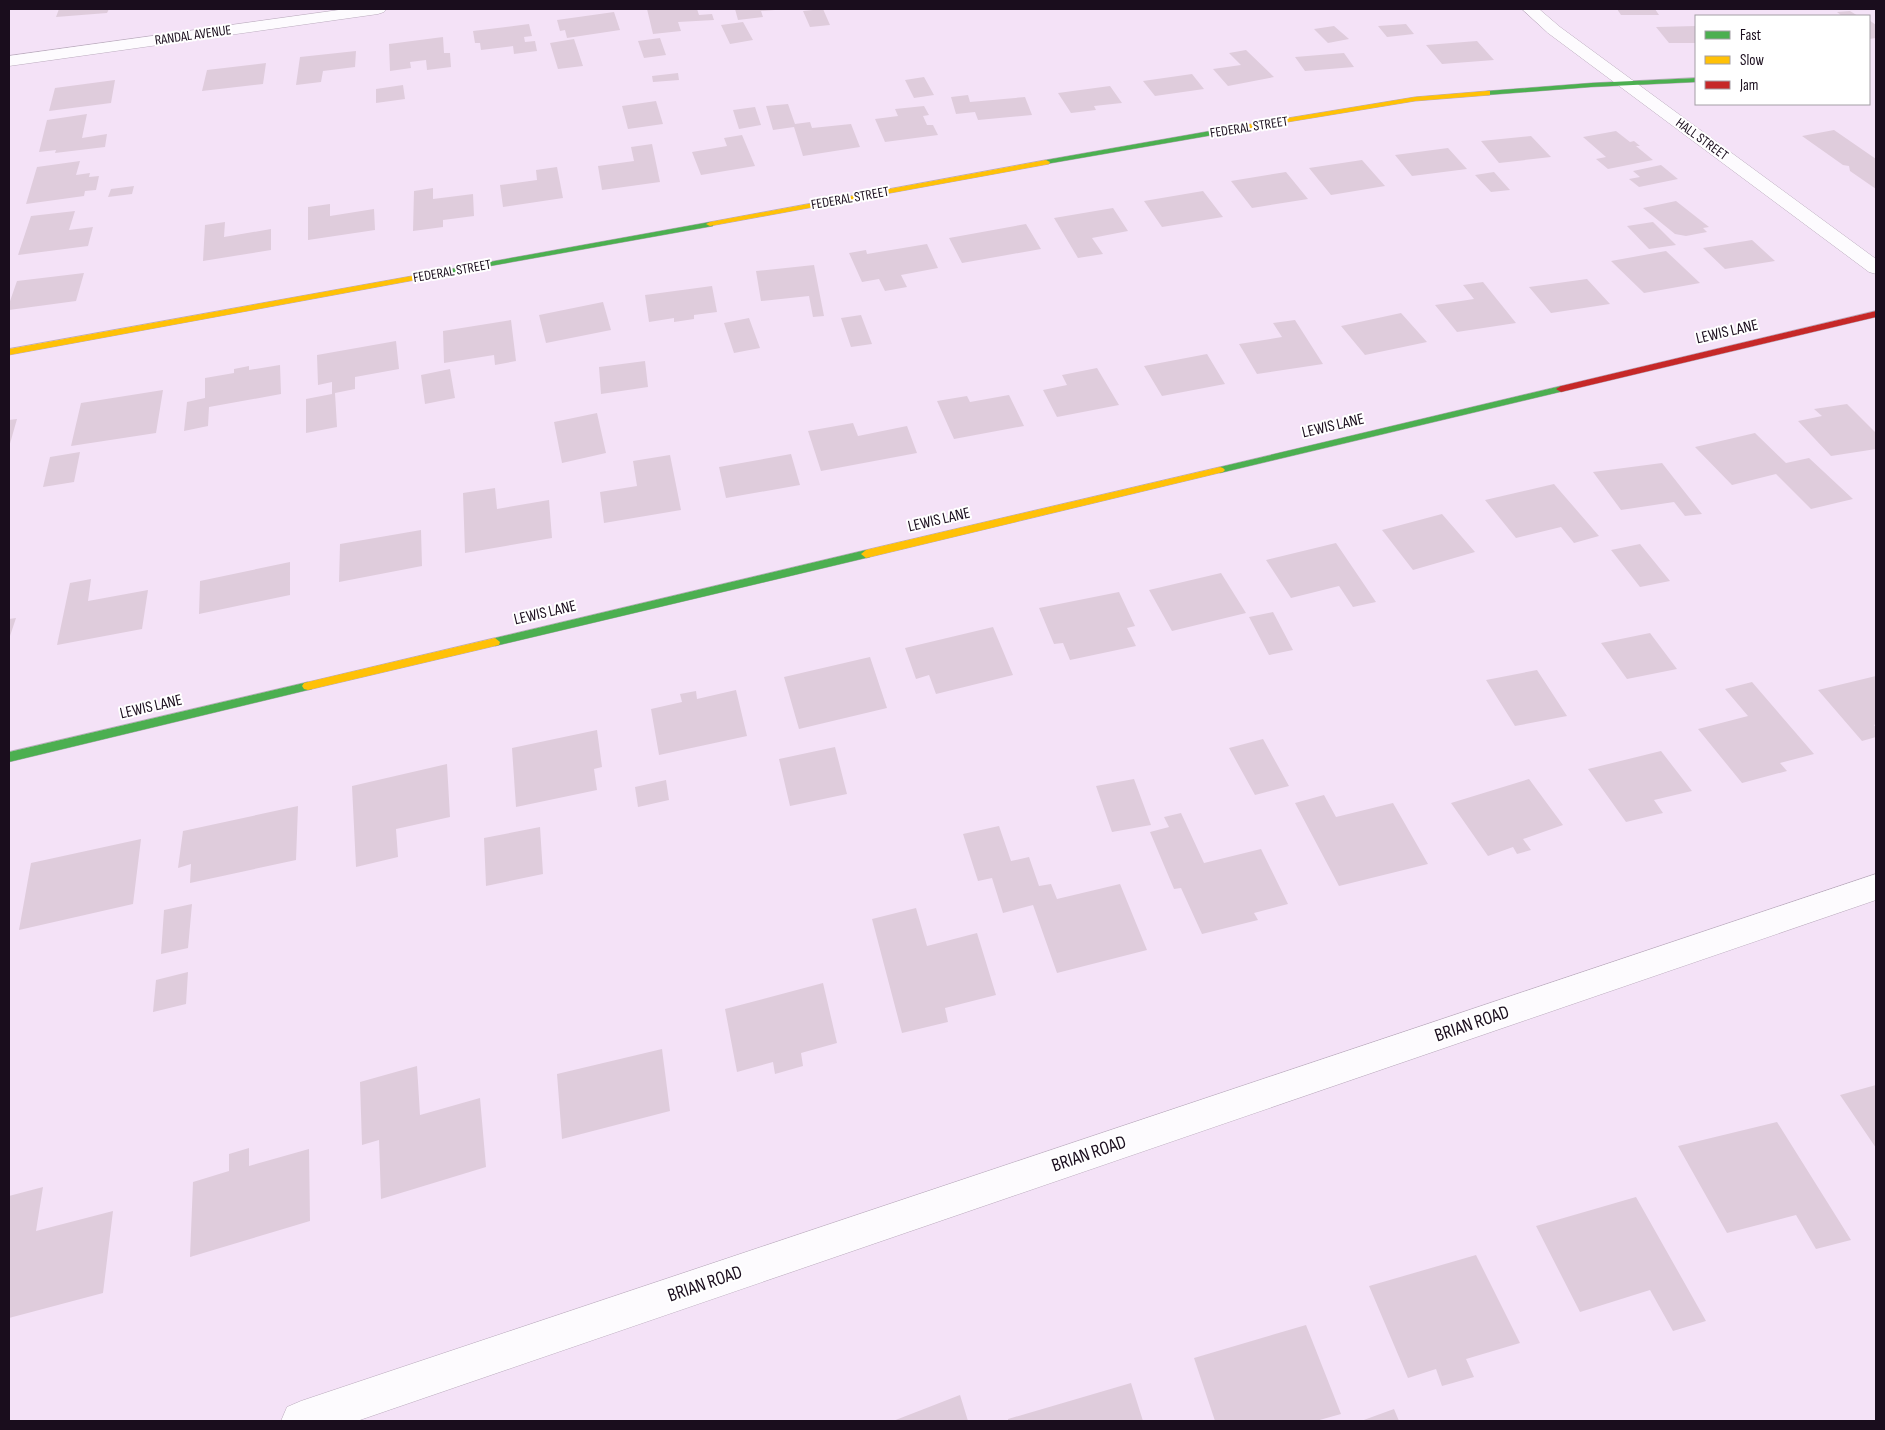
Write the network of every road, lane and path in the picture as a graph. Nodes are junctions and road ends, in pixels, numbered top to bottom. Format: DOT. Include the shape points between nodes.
graph roads {
  1 [pos="378,9"];
  2 [pos="1530,9"];
  3 [pos="9,61"];
  4 [pos="1695,80"];
  5 [pos="1625,83"];
  6 [pos="1876,268"];
  7 [pos="1876,314"];
  8 [pos="9,352"];
  9 [pos="9,757"];
  10 [pos="1876,887"];
  11 [pos="301,1421"];
  1 -- 3 [label="street, RANDAL AVENUE"];
  2 -- 5 [label="street, HALL STREET"];
  4 -- 5 [label="street, FEDERAL STREET"];
  5 -- 6 [label="street, HALL STREET"];
  5 -- 8 [label="street, FEDERAL STREET" via="1415,99 1179,138"];
  7 -- 9 [label="street, LEWIS LANE"];
  10 -- 11 [label="street, BRIAN ROAD"];
}
